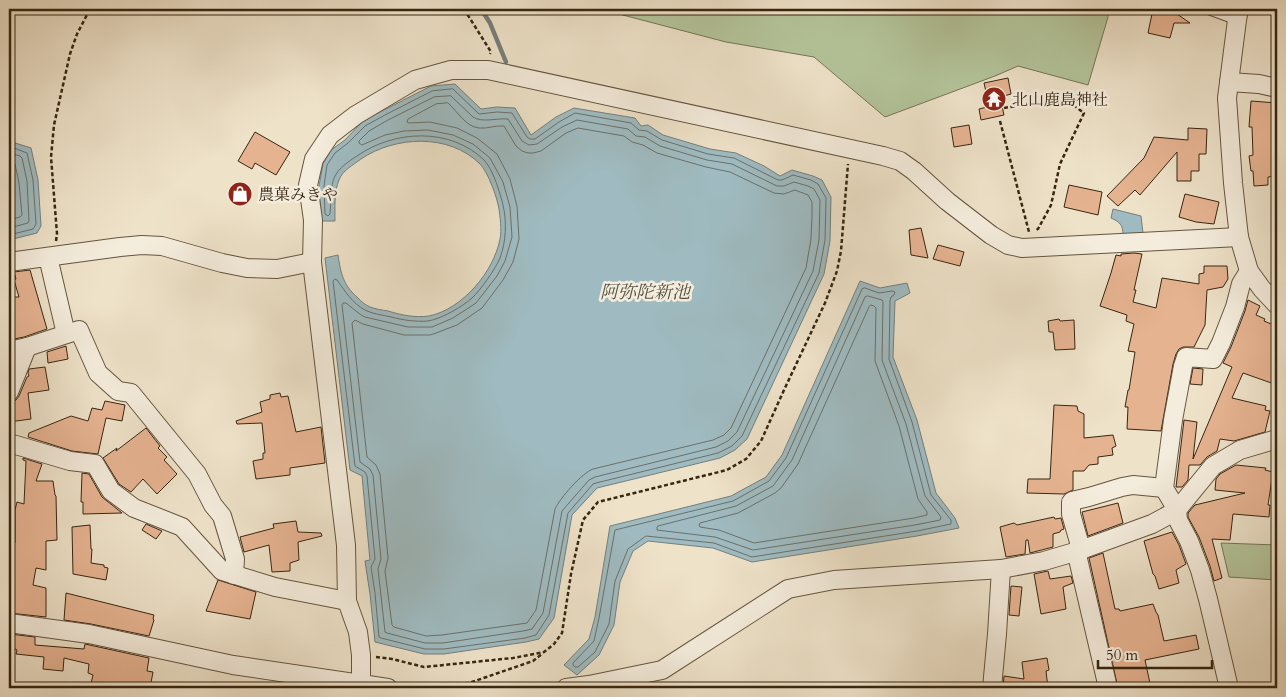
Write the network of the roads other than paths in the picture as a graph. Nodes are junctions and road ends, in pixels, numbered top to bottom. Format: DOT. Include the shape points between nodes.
graph roads {
  1 [pos="1207,9"];
  2 [pos="1238,14"];
  3 [pos="1230,82"];
  4 [pos="1277,88"];
  5 [pos="1239,237"];
  6 [pos="48,257"];
  7 [pos="9,262"];
  8 [pos="312,262"];
  9 [pos="1250,271"];
  10 [pos="1277,305"];
  11 [pos="66,334"];
  12 [pos="27,347"];
  13 [pos="9,351"];
  14 [pos="9,392"];
  15 [pos="1277,439"];
  16 [pos="9,443"];
  17 [pos="1164,488"];
  18 [pos="1177,510"];
  19 [pos="1078,551"];
  20 [pos="1001,569"];
  21 [pos="234,575"];
  22 [pos="347,601"];
  23 [pos="9,622"];
  24 [pos="361,686"];
  25 [pos="388,688"];
  26 [pos="566,688"];
  27 [pos="992,688"];
  28 [pos="1108,688"];
  29 [pos="1230,688"];
  1 -- 2 [label="lane"];
  2 -- 3 [label="street"];
  3 -- 4 [label="street"];
  3 -- 5 [label="street" via="1227,98"];
  5 -- 8 [label="street" via="1022,248 1008,245 991,235 914,171 900,161 884,156 488,70 451,70 415,80 356,114 330,135 314,159 308,185 313,220"];
  5 -- 9 [label="street"];
  6 -- 7 [label="street"];
  6 -- 8 [label="street" via="142,245 162,246 247,268 277,268"];
  6 -- 11 [label="street"];
  8 -- 22 [label="street" via="346,544"];
  9 -- 10 [label="street"];
  9 -- 17 [label="street" via="1241,284 1214,359 1186,358"];
  11 -- 12 [label="street"];
  11 -- 21 [label="street" via="79,330 98,373 118,391 130,393 197,474 222,516 235,558"];
  12 -- 13 [label="street"];
  12 -- 14 [label="street"];
  15 -- 18 [label="street" via="1240,450 1213,466"];
  16 -- 21 [label="street" via="70,461 95,464 111,491 134,508 182,526 222,571"];
  17 -- 18 [label="street"];
  17 -- 19 [label="street" via="1133,485 1072,501 1071,514 1079,542"];
  18 -- 19 [label="street" via="1152,524"];
  18 -- 29 [label="street" via="1204,585"];
  19 -- 20 [label="street" via="1044,562"];
  19 -- 28 [label="street"];
  20 -- 26 [label="street" via="834,580 788,589 662,670"];
  20 -- 27 [label="street"];
  21 -- 22 [label="street" via="275,587"];
  22 -- 24 [label="street" via="358,632"];
  23 -- 24 [label="street" via="89,634 232,665"];
  24 -- 25 [label="street"];
}
